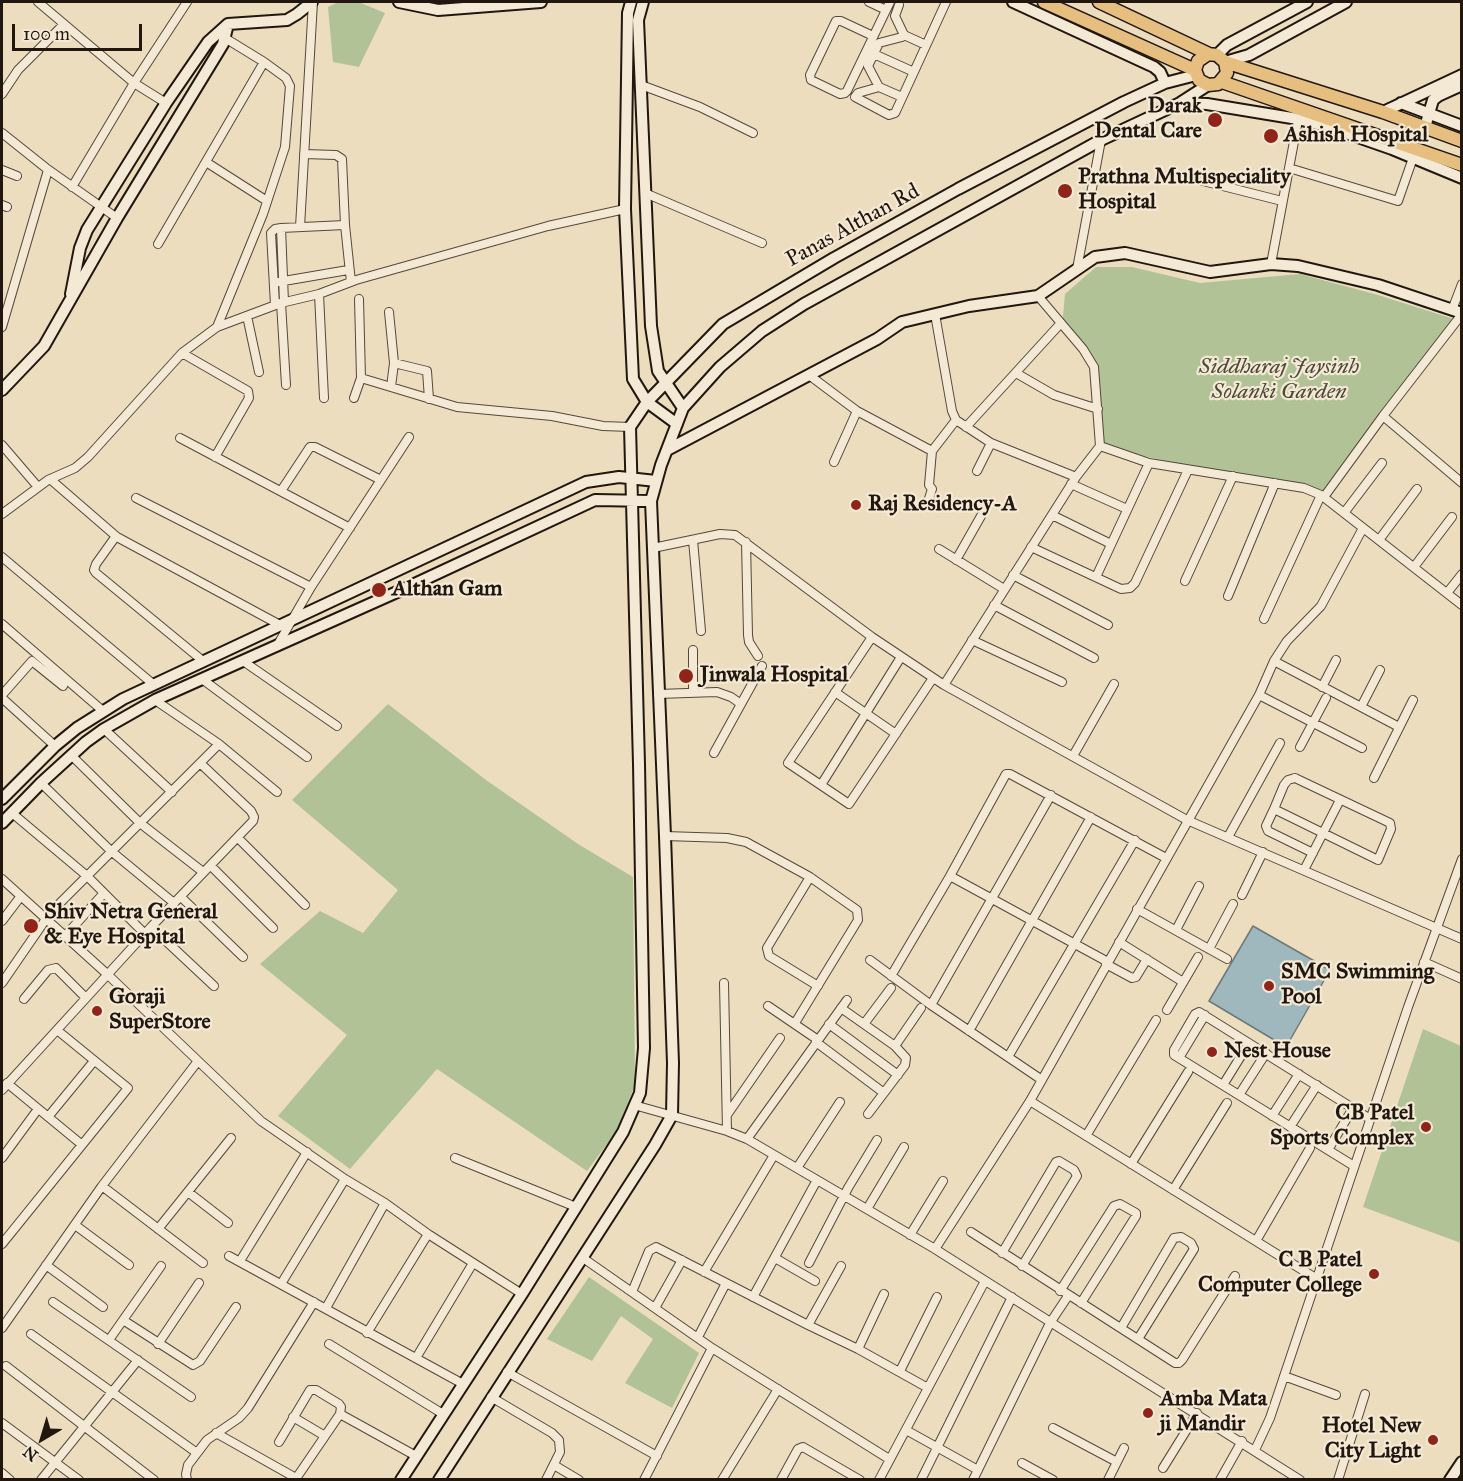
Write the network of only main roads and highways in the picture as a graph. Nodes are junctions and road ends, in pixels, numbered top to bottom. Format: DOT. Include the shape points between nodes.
graph roads {
  1 [pos="1044,2"];
  2 [pos="1099,2"];
  3 [pos="1217,57"];
  4 [pos="1300,70"];
  5 [pos="1196,73"];
  6 [pos="1222,82"];
  7 [pos="1295,84"];
  8 [pos="1461,141"];
  9 [pos="1461,165"];
  1 -- 5 [label="main road"];
  2 -- 3 [label="main road"];
  3 -- 5 [label="main road" via="1198,61"];
  3 -- 6 [label="main road" via="1227,73"];
  3 -- 7 [label="main road"];
  4 -- 7 [label="main road"];
  5 -- 6 [label="main road" via="1208,86"];
  6 -- 9 [label="main road" via="1414,153"];
  7 -- 8 [label="main road"];
}
